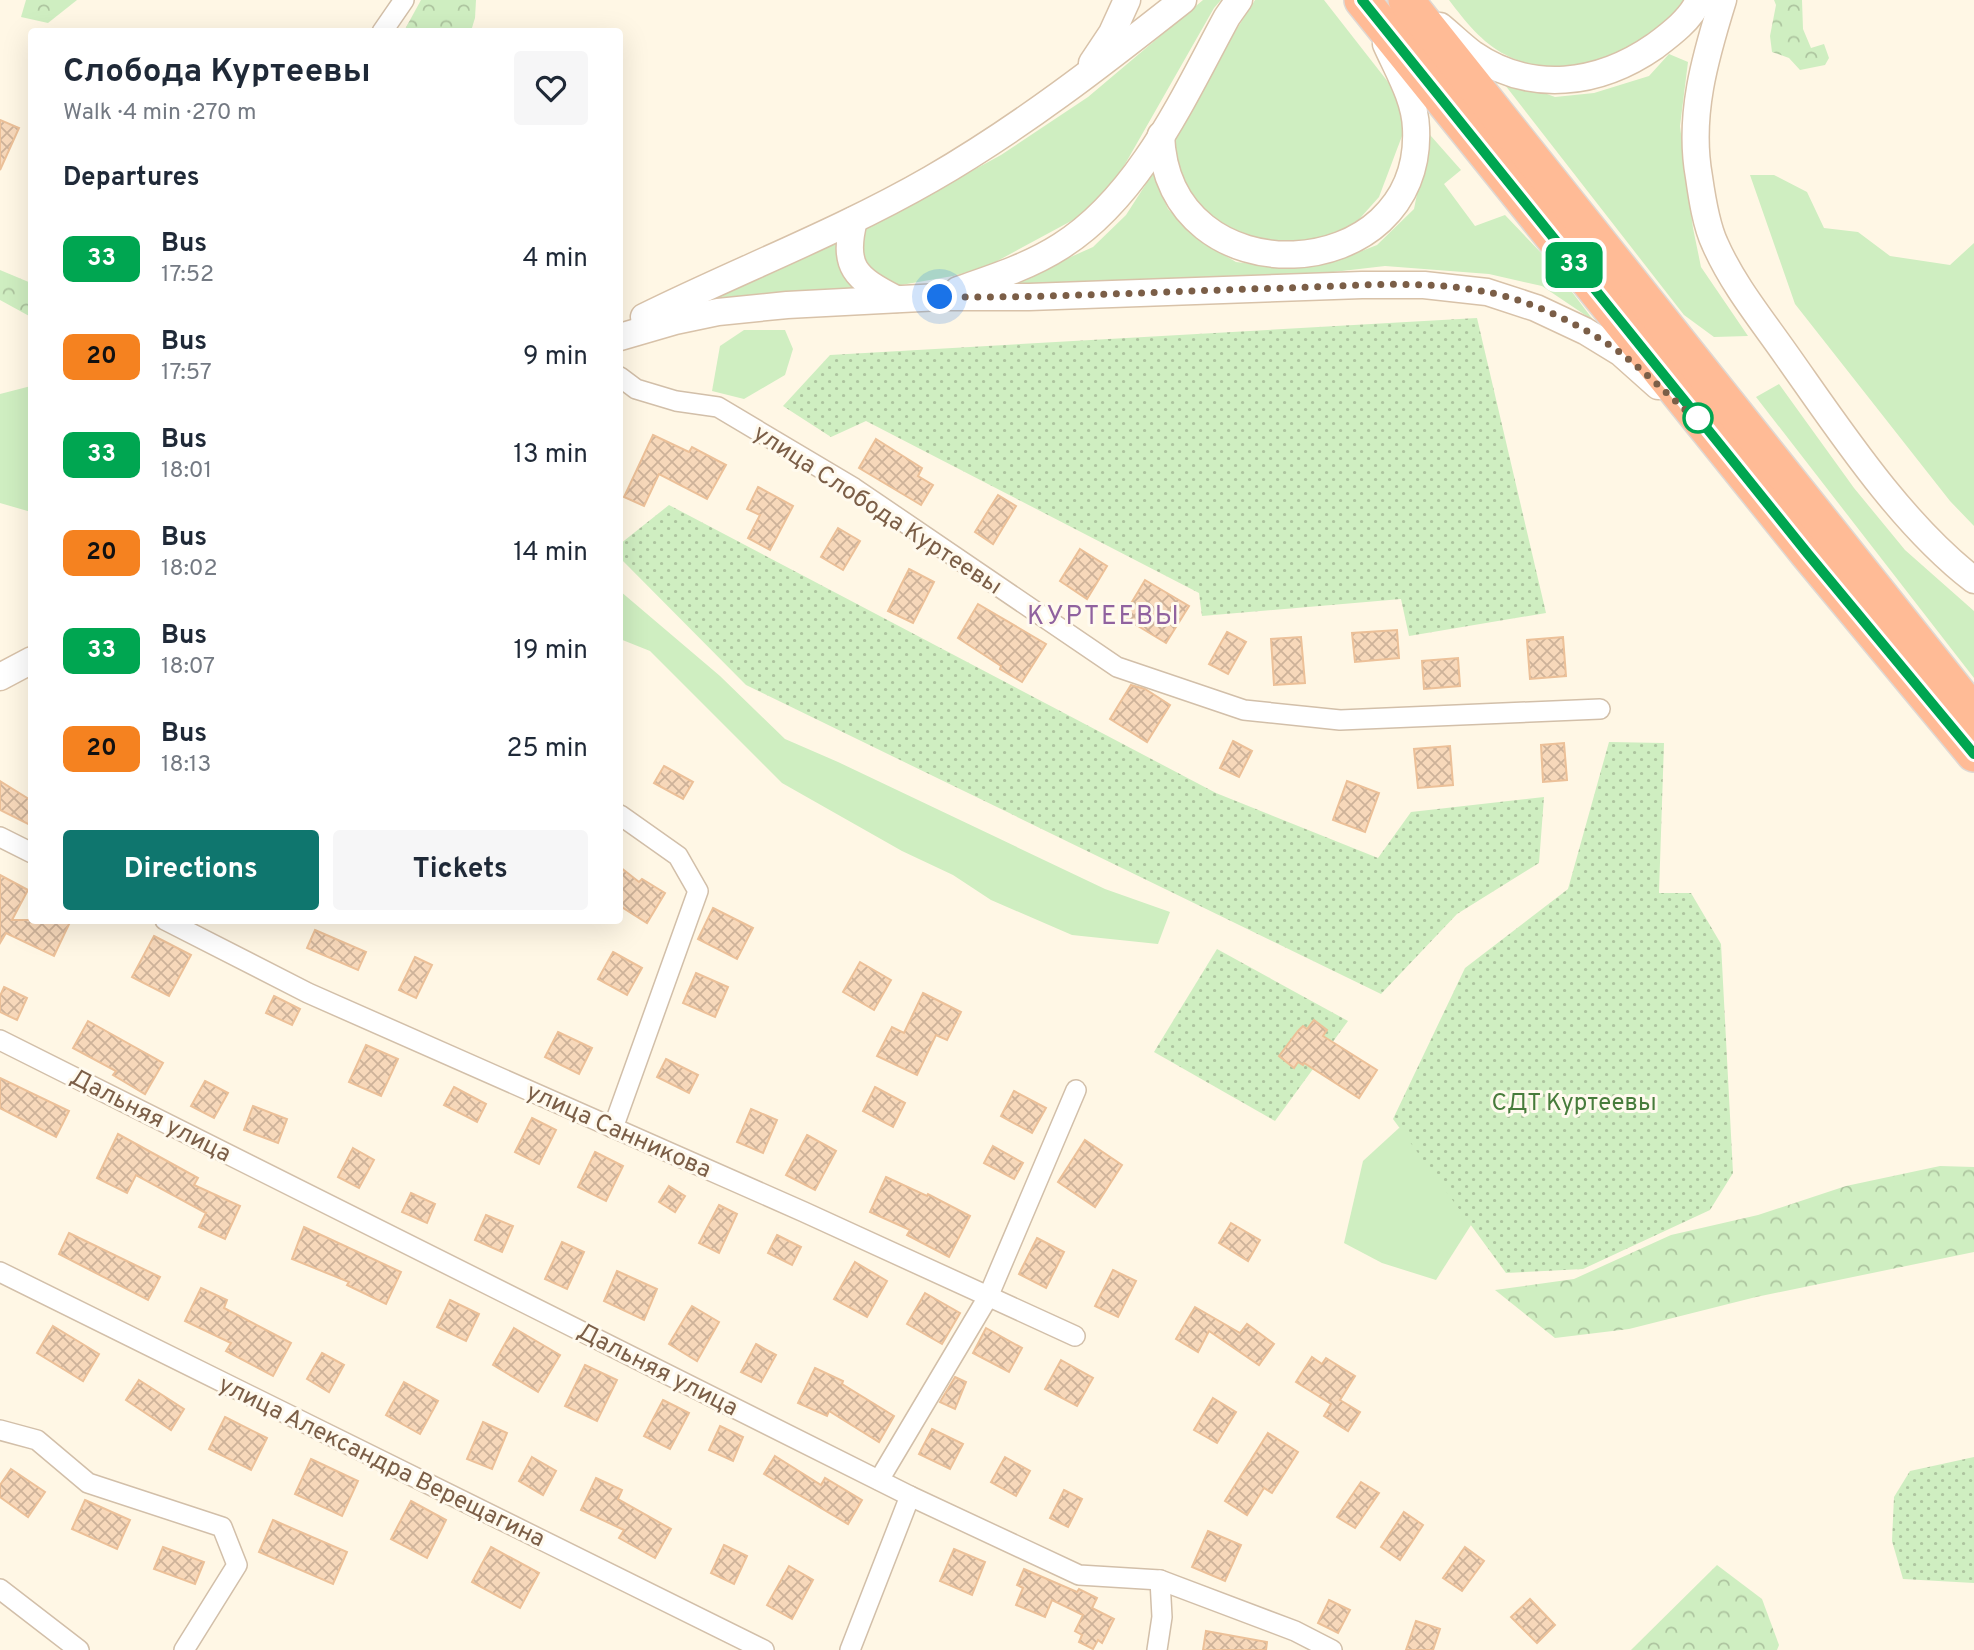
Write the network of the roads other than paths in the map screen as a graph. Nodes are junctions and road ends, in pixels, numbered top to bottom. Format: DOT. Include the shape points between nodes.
graph roads {
  1 [pos="404,0"];
  2 [pos="1127,0"];
  3 [pos="1183,0"];
  4 [pos="1238,0"];
  5 [pos="1408,0"];
  6 [pos="1699,0"];
  7 [pos="1712,0"];
  8 [pos="1723,0"];
  9 [pos="1368,8"];
  10 [pos="385,28"];
  11 [pos="1710,43"];
  12 [pos="1069,89"];
  13 [pos="1161,135"];
  14 [pos="854,220"];
  15 [pos="940,297"];
  16 [pos="896,299"];
  17 [pos="623,328"];
  18 [pos="623,336"];
  19 [pos="623,379"];
  20 [pos="1707,429"];
  21 [pos="1974,580"];
  22 [pos="28,662"];
  23 [pos="0,677"];
  24 [pos="1600,709"];
  25 [pos="1974,713"];
  26 [pos="1974,754"];
  27 [pos="623,817"];
  28 [pos="0,837"];
  29 [pos="28,851"];
  30 [pos="173,924"];
  31 [pos="0,1040"];
  32 [pos="1076,1090"];
  33 [pos="613,1128"];
  34 [pos="0,1272"];
  35 [pos="988,1297"];
  36 [pos="1074,1336"];
  37 [pos="0,1430"];
  38 [pos="880,1480"];
  39 [pos="910,1496"];
  40 [pos="1160,1580"];
  41 [pos="0,1589"];
  42 [pos="79,1650"];
  43 [pos="184,1650"];
  44 [pos="764,1650"];
  45 [pos="850,1650"];
  46 [pos="1157,1650"];
  47 [pos="1332,1650"];
  1 -- 10 [label="street"];
  2 -- 12 [label="street" via="1095,60"];
  3 -- 12 [label="street"];
  4 -- 13 [label="street"];
  5 -- 6 [label="street" via="1474,54 1522,75 1570,80 1595,76 1639,57 1669,36"];
  5 -- 25 [label="highway"];
  7 -- 11 [label="street"];
  8 -- 11 [label="street"];
  9 -- 13 [label="street" via="1414,108 1415,153 1398,200 1378,223 1351,242 1287,255 1255,250 1214,235 1174,194"];
  9 -- 20 [label="highway"];
  11 -- 21 [label="street" via="1695,112 1695,144 1714,242 1733,279 1871,470 1927,536"];
  12 -- 14 [label="street" via="931,179"];
  13 -- 15 [label="street" via="1123,191 1069,240 1006,273"];
  14 -- 16 [label="street" via="849,242 852,264 869,285"];
  14 -- 17 [label="street"];
  15 -- 16 [label="street"];
  15 -- 20 [label="street" via="1362,285 1488,292 1536,308 1594,336 1621,353"];
  16 -- 18 [label="street" via="718,312"];
  19 -- 24 [label="street, улица Слобода Куртеевы" via="636,389 676,401 718,407 854,488 1117,667 1244,710 1340,720"];
  20 -- 26 [label="highway"];
  22 -- 23 [label="street"];
  27 -- 33 [label="street" via="678,856 698,891"];
  28 -- 29 [label="street"];
  30 -- 33 [label="street, улица Санникова" via="308,993"];
  31 -- 38 [label="street, Дальняя улица"];
  32 -- 35 [label="street"];
  33 -- 35 [label="street, улица Санникова"];
  34 -- 44 [label="street, улица Александра Верещагина"];
  35 -- 36 [label="street, улица Санникова"];
  35 -- 38 [label="street"];
  37 -- 43 [label="street" via="37,1440 89,1483 222,1527 237,1565"];
  38 -- 39 [label="street, Дальняя улица"];
  39 -- 40 [label="street, Дальняя улица" via="1079,1575"];
  39 -- 45 [label="street"];
  40 -- 46 [label="street" via="1162,1617"];
  40 -- 47 [label="street, Дальняя улица" via="1295,1631"];
  41 -- 42 [label="street"];
}
